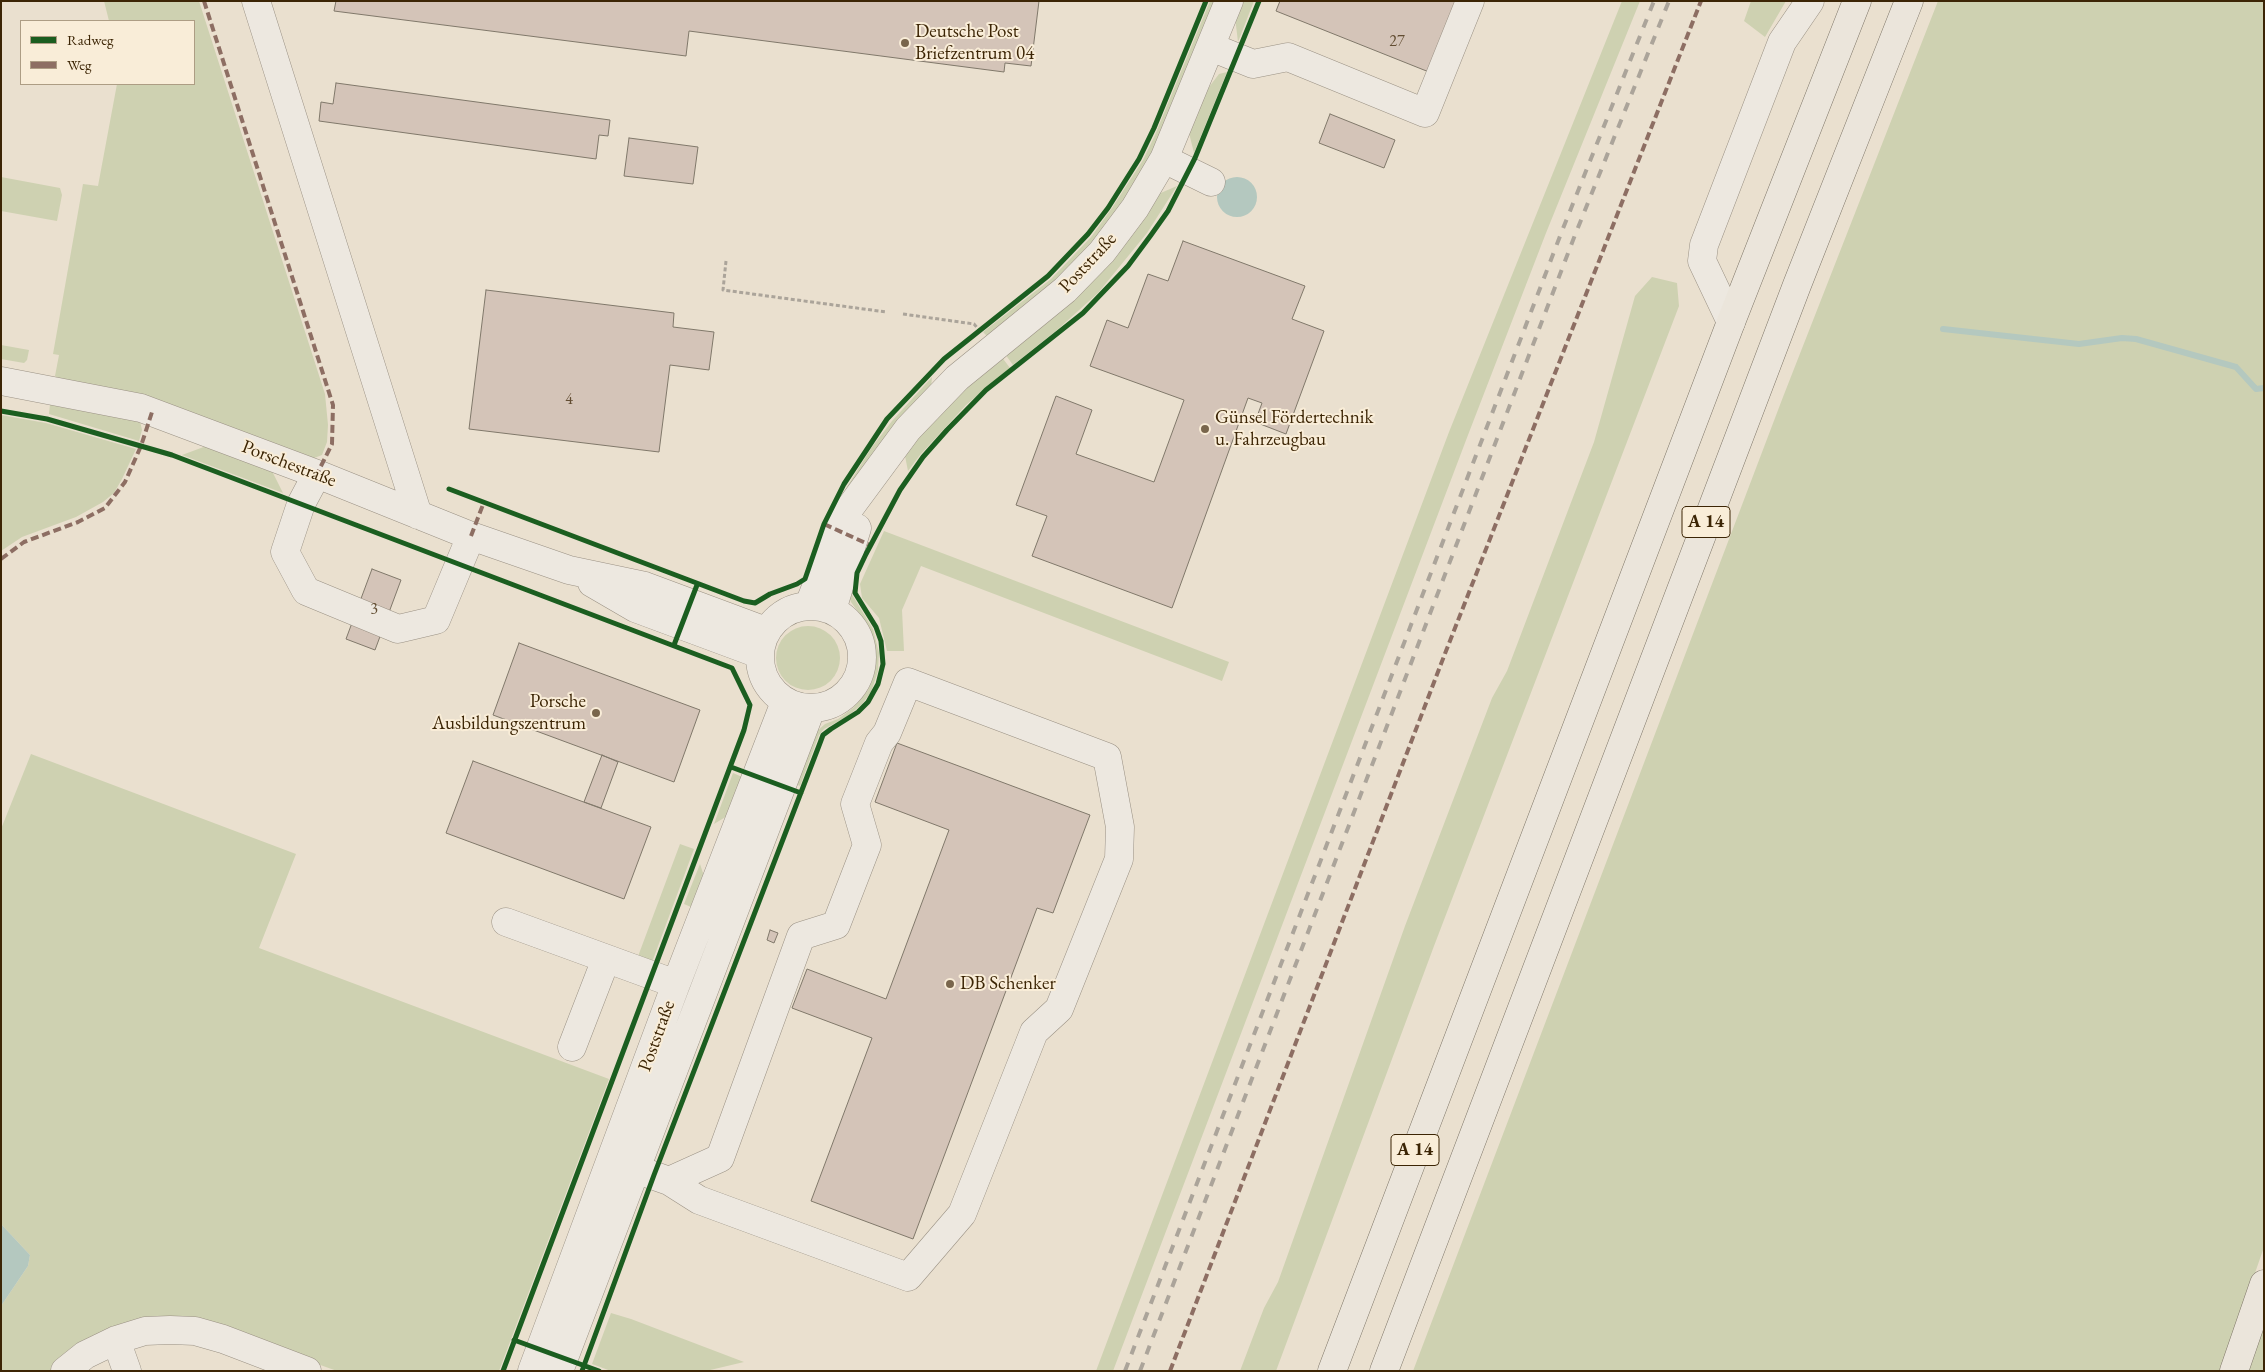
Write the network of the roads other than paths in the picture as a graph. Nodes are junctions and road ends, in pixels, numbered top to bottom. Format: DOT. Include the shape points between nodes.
graph roads {
  1 [pos="256,1"];
  2 [pos="1229,1"];
  3 [pos="1470,1"];
  4 [pos="1810,1"];
  5 [pos="1857,1"];
  6 [pos="1909,1"];
  7 [pos="1211,47"];
  8 [pos="1164,159"];
  9 [pos="1211,182"];
  10 [pos="1731,322"];
  11 [pos="1,381"];
  12 [pos="317,474"];
  13 [pos="418,515"];
  14 [pos="471,536"];
  15 [pos="820,607"];
  16 [pos="763,642"];
  17 [pos="798,705"];
  18 [pos="506,922"];
  19 [pos="606,959"];
  20 [pos="676,984"];
  21 [pos="572,1047"];
  22 [pos="635,1169"];
  23 [pos="669,1181"];
  24 [pos="2264,1284"];
  25 [pos="116,1340"];
  26 [pos="64,1371"];
  27 [pos="127,1371"];
  28 [pos="307,1371"];
  29 [pos="532,1371"];
  30 [pos="559,1371"];
  31 [pos="1332,1371"];
  32 [pos="1384,1371"];
  33 [pos="2234,1371"];
  1 -- 13 [label="street"];
  2 -- 7 [label="street, Poststraße"];
  3 -- 7 [label="street" via="1425,113 1288,57 1253,64"];
  4 -- 10 [label="street" via="1782,42 1704,244 1702,261"];
  5 -- 10 [label="main road, A 14"];
  6 -- 32 [label="main road, A 14" via="1797,286"];
  7 -- 8 [label="street, Poststraße"];
  8 -- 9 [label="street"];
  8 -- 15 [label="street, Poststraße" via="1135,208 1102,252 1065,290 943,391 908,429 876,473 846,561"];
  10 -- 31 [label="main road, A 14"];
  11 -- 12 [label="street, Porschestraße" via="141,408"];
  12 -- 13 [label="street, Porschestraße"];
  12 -- 14 [label="street" via="301,504 285,552 306,591 398,629 436,620"];
  13 -- 14 [label="street, Porschestraße"];
  14 -- 16 [label="street, Porschestraße" via="569,570 635,608"];
  15 -- 16 [label="street" via="792,609 778,617"];
  15 -- 17 [label="street" via="846,620 859,637 860,671 855,683 841,698 825,706"];
  16 -- 17 [label="street" via="760,669 765,682 774,693"];
  17 -- 20 [label="street, Poststraße"];
  17 -- 22 [label="street, Poststraße"];
  18 -- 19 [label="street"];
  19 -- 20 [label="street"];
  19 -- 21 [label="street"];
  20 -- 29 [label="street, Poststraße"];
  22 -- 23 [label="street"];
  22 -- 30 [label="street, Poststraße"];
  23 -- 23 [label="street" via="720,1158 801,936 836,925 867,845 855,804 908,682 1106,757 1120,827 1119,858 1059,1009 1034,1032 962,1214 908,1276 699,1200"];
  24 -- 33 [label="main road"];
  25 -- 26 [label="street" via="85,1355"];
  25 -- 27 [label="street"];
  25 -- 28 [label="street" via="145,1331 195,1331"];
}
